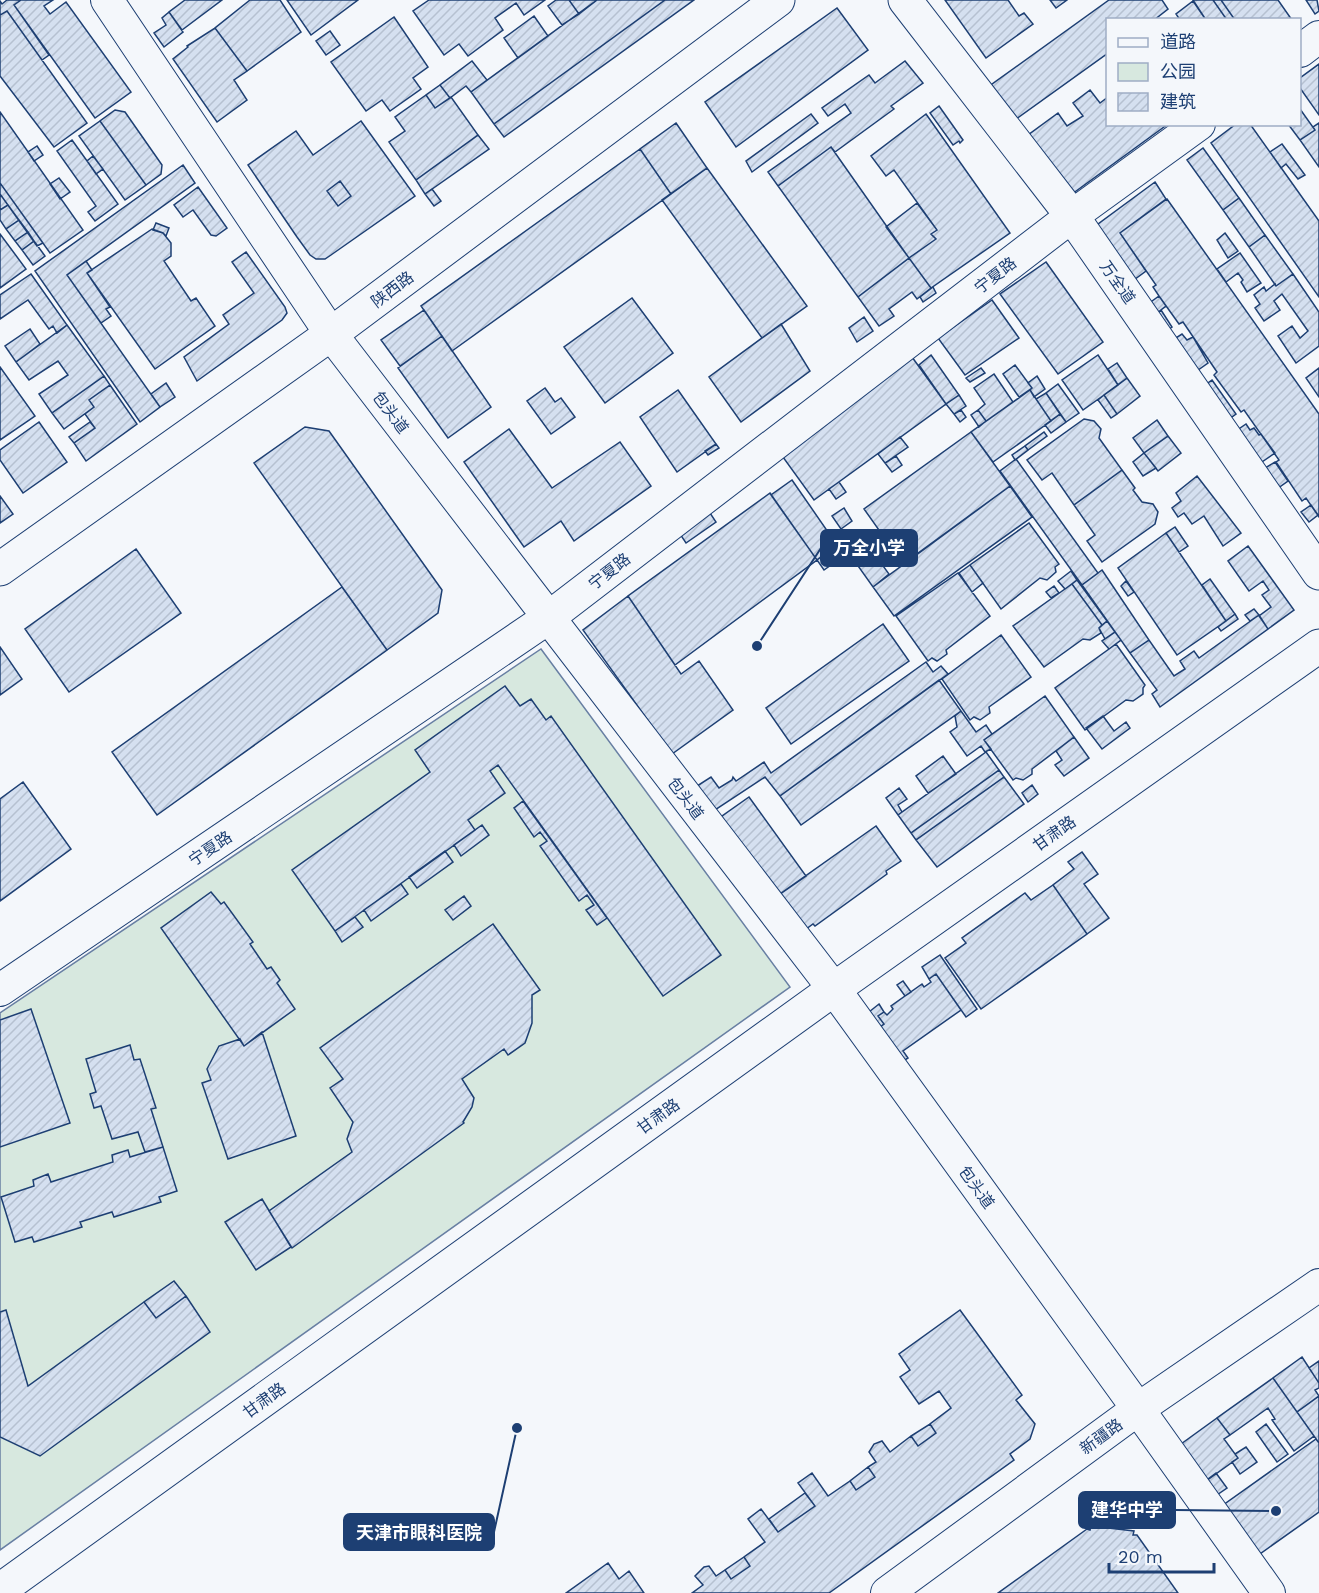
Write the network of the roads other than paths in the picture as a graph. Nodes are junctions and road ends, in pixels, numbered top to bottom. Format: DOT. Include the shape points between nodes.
graph roads {
  1 [pos="107,0"];
  2 [pos="778,0"];
  3 [pos="905,0"];
  4 [pos="1319,37"];
  5 [pos="1301,50"];
  6 [pos="1195,126"];
  7 [pos="1072,216"];
  8 [pos="331,334"];
  9 [pos="0,569"];
  10 [pos="1319,573"];
  11 [pos="549,618"];
  12 [pos="1319,646"];
  13 [pos="834,989"];
  14 [pos="0,990"];
  15 [pos="1319,1285"];
  16 [pos="1138,1408"];
  17 [pos="0,1590"];
  18 [pos="887,1593"];
  19 [pos="1269,1593"];
  1 -- 8 [label="street, 包头道"];
  2 -- 8 [label="street, 陕西路"];
  3 -- 7 [label="street, 万全道"];
  4 -- 5 [label="street"];
  6 -- 7 [label="street, 宁夏路"];
  7 -- 10 [label="street, 万全道"];
  7 -- 11 [label="street, 宁夏路"];
  8 -- 9 [label="street, 陕西路"];
  8 -- 11 [label="street, 包头道"];
  11 -- 13 [label="street, 包头道"];
  11 -- 14 [label="street, 宁夏路"];
  12 -- 13 [label="street, 甘肃路"];
  13 -- 16 [label="street, 包头道"];
  13 -- 17 [label="street, 甘肃路"];
  15 -- 16 [label="street, 新疆路"];
  16 -- 18 [label="street, 新疆路"];
  16 -- 19 [label="street, 包头道"];
}
